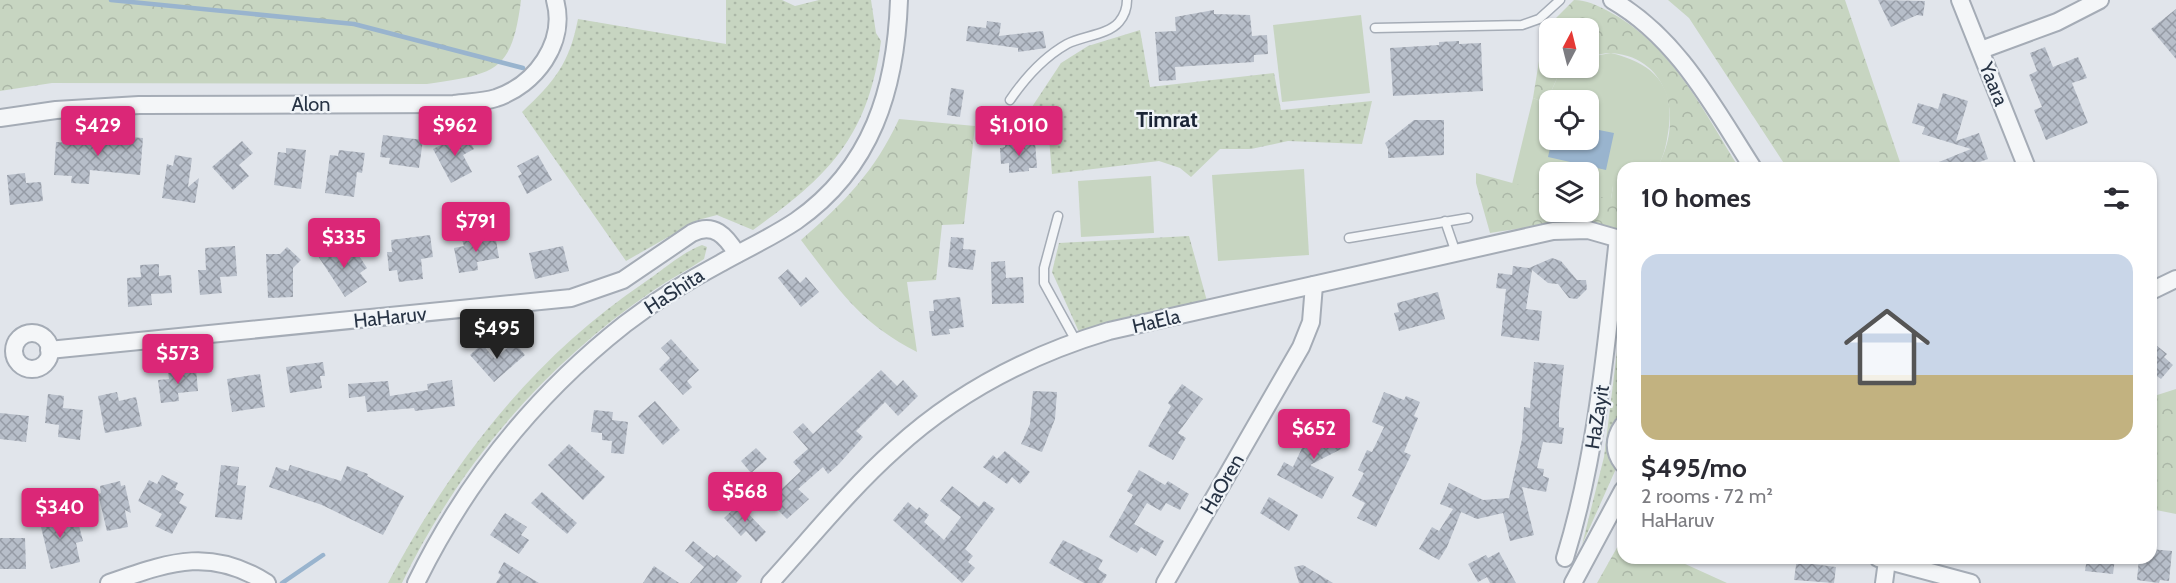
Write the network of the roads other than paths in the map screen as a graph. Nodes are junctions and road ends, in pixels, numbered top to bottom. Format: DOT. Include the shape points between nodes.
graph roads {
  1 [pos="555,0"];
  2 [pos="899,0"];
  3 [pos="1127,0"];
  4 [pos="1560,0"];
  5 [pos="1612,0"];
  6 [pos="1960,0"];
  7 [pos="2100,0"];
  8 [pos="1375,28"];
  9 [pos="1981,50"];
  10 [pos="1010,100"];
  11 [pos="0,118"];
  12 [pos="1749,162"];
  13 [pos="2025,162"];
  14 [pos="1058,216"];
  15 [pos="1468,218"];
  16 [pos="1445,221"];
  17 [pos="1349,238"];
  18 [pos="1617,238"];
  19 [pos="1456,253"];
  20 [pos="737,254"];
  21 [pos="1617,263"];
  22 [pos="2176,279"];
  23 [pos="1314,285"];
  24 [pos="2157,288"];
  25 [pos="1076,341"];
  26 [pos="50,350"];
  27 [pos="1617,501"];
  28 [pos="1565,558"];
  29 [pos="1883,564"];
  30 [pos="1898,564"];
  31 [pos="109,583"];
  32 [pos="267,583"];
  33 [pos="416,583"];
  34 [pos="770,583"];
  35 [pos="1165,583"];
  36 [pos="1573,583"];
  37 [pos="1884,583"];
  38 [pos="1971,583"];
  1 -- 11 [label="street, Alon" via="556,34 546,61 526,83 495,99 454,104 140,105"];
  2 -- 20 [label="street, HaShita" via="898,36 882,108 849,170 797,220"];
  3 -- 10 [label="lane" via="1119,22 1061,49 1036,69"];
  4 -- 8 [label="lane" via="1547,14 1522,25"];
  5 -- 12 [label="street" via="1654,30 1677,54"];
  6 -- 9 [label="street, Yaara"];
  7 -- 9 [label="street" via="2057,22"];
  9 -- 13 [label="street, Yaara"];
  14 -- 25 [label="lane" via="1044,283"];
  15 -- 16 [label="lane"];
  16 -- 17 [label="lane"];
  16 -- 19 [label="lane"];
  18 -- 19 [label="street, HaEla" via="1588,231 1553,231"];
  19 -- 23 [label="street, HaEla"];
  20 -- 26 [label="street, HaHaruv" via="723,235 704,228 623,280 571,298"];
  20 -- 33 [label="street, HaShita" via="643,311 570,371 479,475"];
  21 -- 28 [label="street, HaZayit" via="1596,429"];
  22 -- 24 [label="street"];
  23 -- 25 [label="street, HaEla"];
  23 -- 35 [label="street, HaOren" via="1311,322 1301,346"];
  25 -- 34 [label="street, HaEla" via="980,385 921,426 867,476"];
  27 -- 36 [label="street"];
  29 -- 37 [label="street"];
  30 -- 38 [label="street"];
  31 -- 32 [label="street" via="160,565 198,560 235,566"];
}
